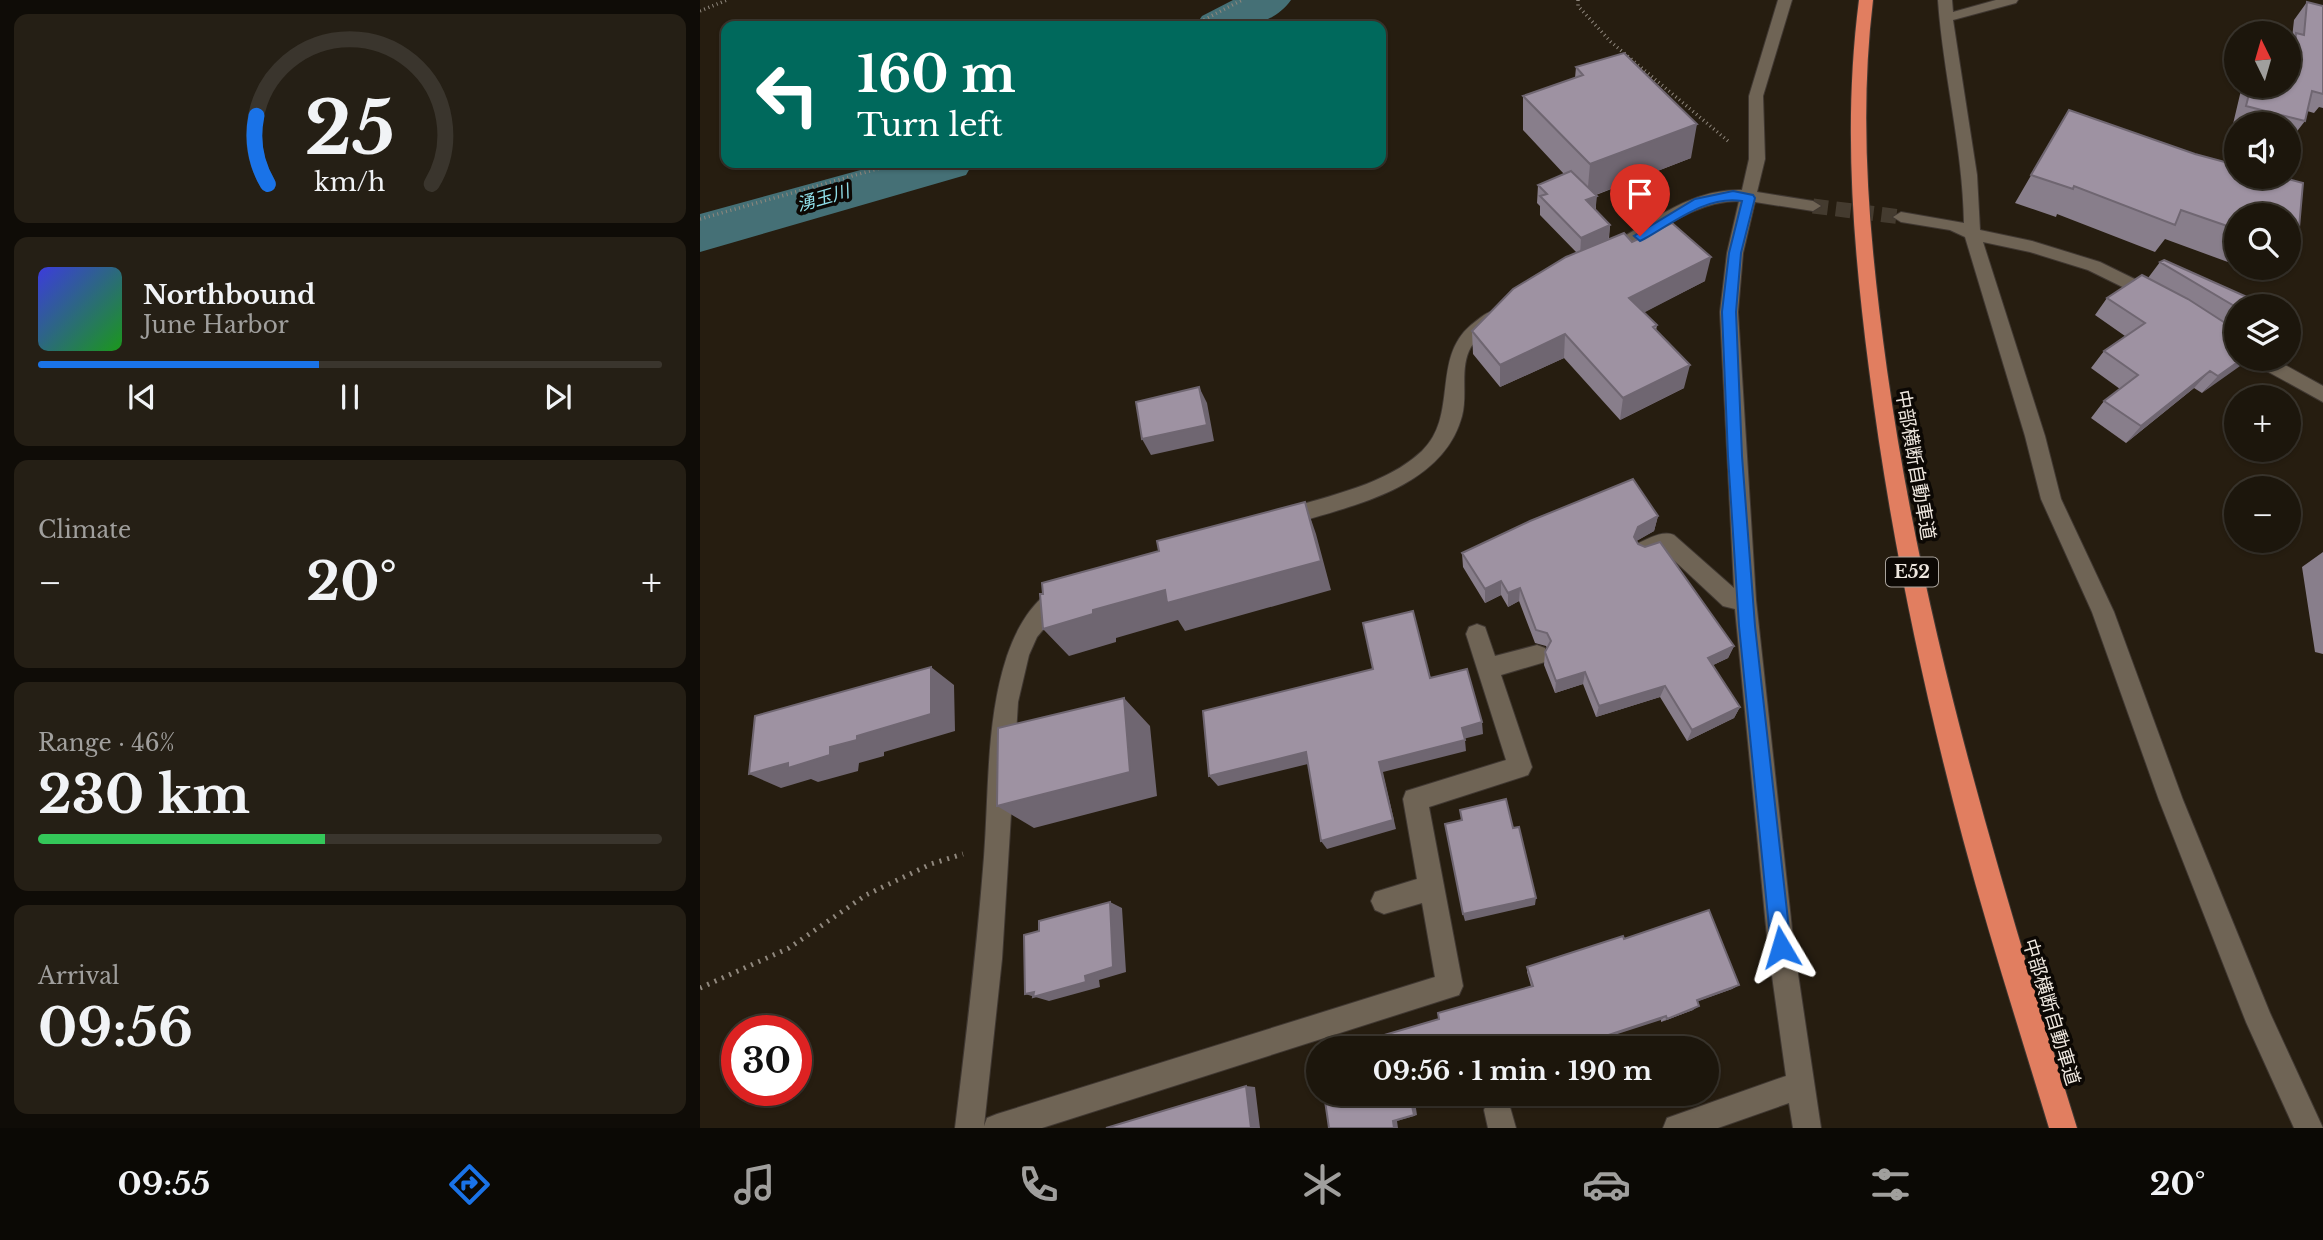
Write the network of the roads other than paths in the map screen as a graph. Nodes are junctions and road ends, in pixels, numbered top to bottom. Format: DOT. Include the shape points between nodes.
graph roads {
  1 [pos="1785,0"];
  2 [pos="1866,0"];
  3 [pos="1945,0"];
  4 [pos="2011,0"];
  5 [pos="1946,18"];
  6 [pos="1749,198"];
  7 [pos="1813,206"];
  8 [pos="1901,217"];
  9 [pos="1972,234"];
  10 [pos="1589,261"];
  11 [pos="2172,304"];
  12 [pos="1505,307"];
  13 [pos="2280,371"];
  14 [pos="2323,396"];
  15 [pos="1257,528"];
  16 [pos="1643,550"];
  17 [pos="1074,585"];
  18 [pos="1745,600"];
  19 [pos="1477,634"];
  20 [pos="1536,656"];
  21 [pos="1489,668"];
  22 [pos="1432,887"];
  23 [pos="1384,901"];
  24 [pos="1800,1085"];
  25 [pos="969,1128"];
  26 [pos="997,1128"];
  27 [pos="1677,1128"];
  28 [pos="1807,1128"];
  29 [pos="2063,1128"];
  30 [pos="2309,1128"];
  1 -- 6 [label="street" via="1756,96 1757,159"];
  2 -- 29 [label="highway, 中部横断自動車道 / E52" via="1859,56 1861,241 1880,392 1911,565 1965,801"];
  3 -- 5 [label="street"];
  4 -- 5 [label="street"];
  5 -- 9 [label="street" via="1973,208"];
  6 -- 7 [label="street"];
  6 -- 10 [label="street" via="1733,195 1699,202"];
  6 -- 18 [label="street" via="1735,253 1729,312"];
  8 -- 9 [label="street" via="1954,225"];
  9 -- 11 [label="street" via="2094,266"];
  9 -- 30 [label="street" via="2051,499 2103,612 2171,800 2260,1022"];
  12 -- 15 [label="street" via="1465,343 1456,367 1452,417 1444,438 1430,455 1388,483"];
  13 -- 14 [label="street"];
  16 -- 18 [label="street" via="1667,541 1731,599"];
  17 -- 25 [label="street" via="1027,629 1007,702 989,959"];
  18 -- 24 [label="street" via="1766,823"];
  19 -- 21 [label="street"];
  20 -- 21 [label="street"];
  21 -- 22 [label="street" via="1520,767 1415,799"];
  22 -- 23 [label="street"];
  22 -- 26 [label="street" via="1450,986"];
  24 -- 27 [label="street"];
  24 -- 28 [label="street"];
}
